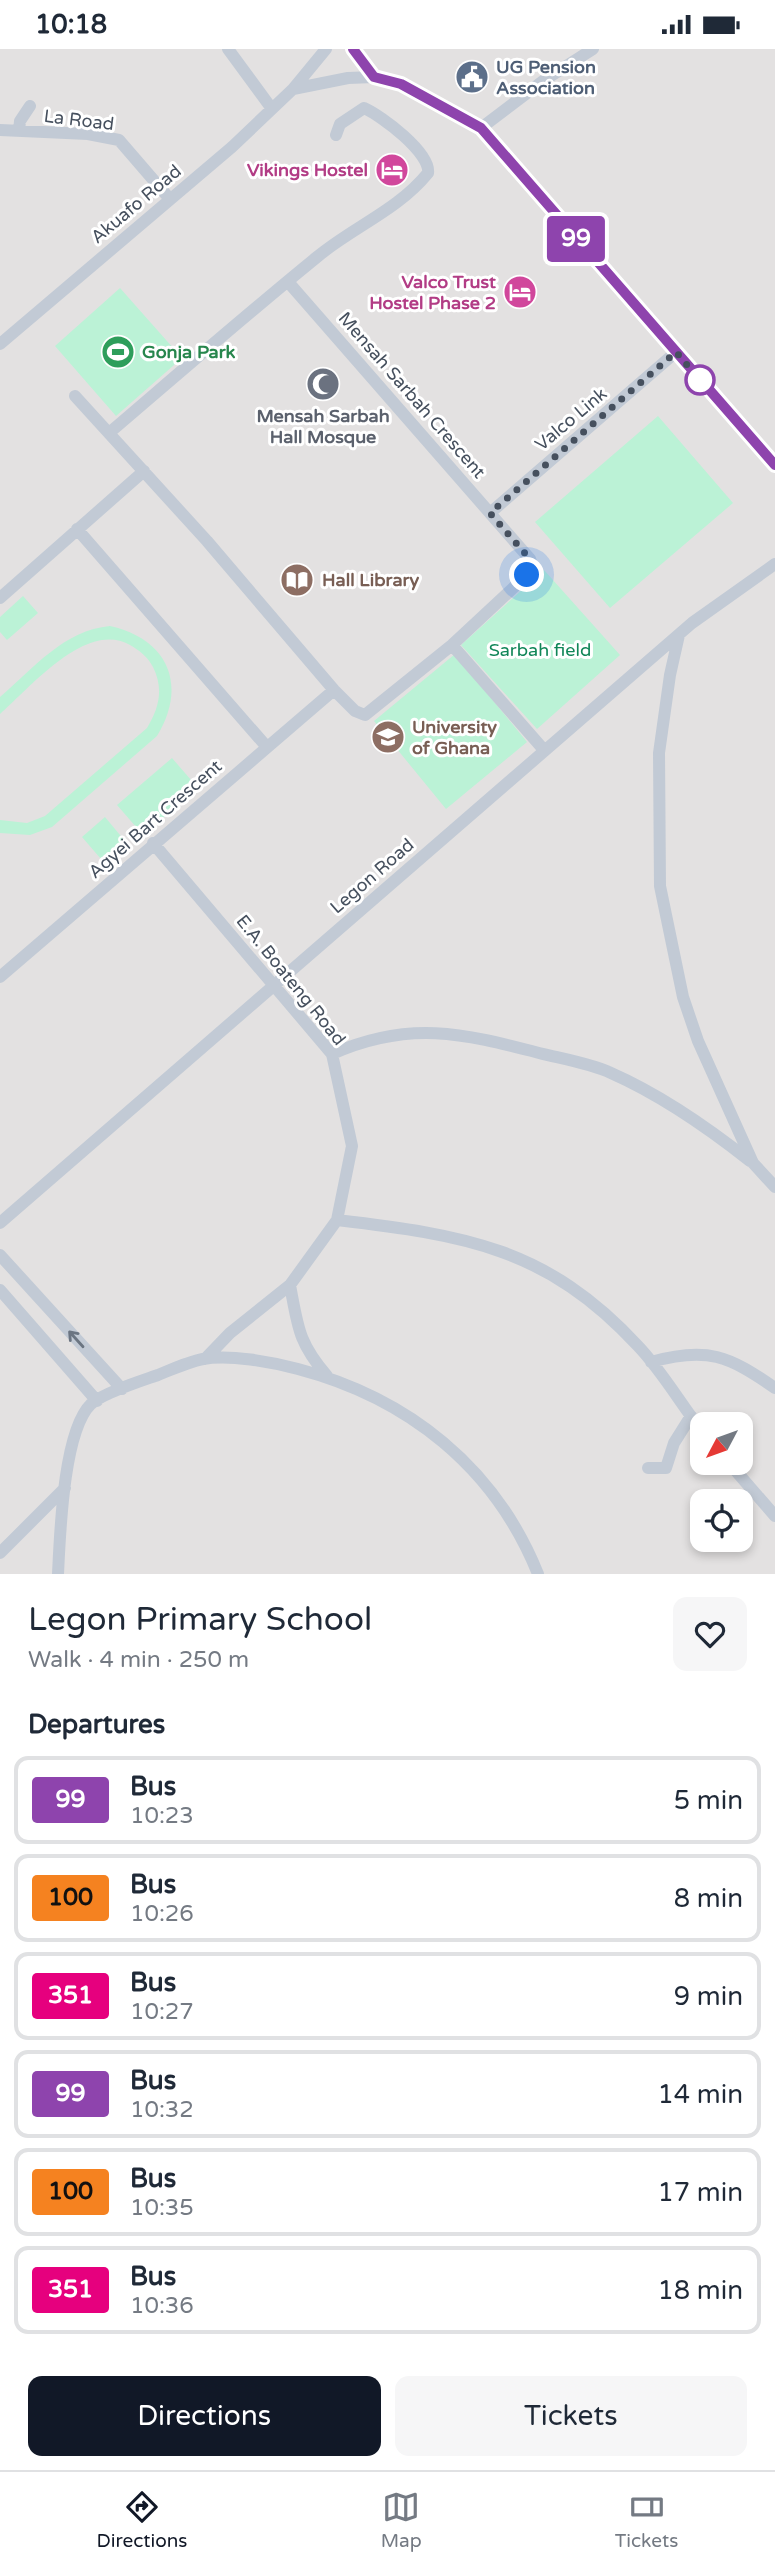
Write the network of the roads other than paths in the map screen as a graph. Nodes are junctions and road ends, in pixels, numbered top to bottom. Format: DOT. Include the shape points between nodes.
graph roads {
  1 [pos="228,49"];
  2 [pos="326,49"];
  3 [pos="353,49"];
  4 [pos="593,49"];
  5 [pos="374,77"];
  6 [pos="293,89"];
  7 [pos="30,106"];
  8 [pos="272,109"];
  9 [pos="481,128"];
  10 [pos="0,130"];
  11 [pos="19,131"];
  12 [pos="336,135"];
  13 [pos="169,198"];
  14 [pos="289,283"];
  15 [pos="0,344"];
  16 [pos="676,352"];
  17 [pos="75,396"];
  18 [pos="109,433"];
  19 [pos="775,465"];
  20 [pos="144,471"];
  21 [pos="490,513"];
  22 [pos="77,529"];
  23 [pos="775,564"];
  24 [pos="0,598"];
  25 [pos="680,634"];
  26 [pos="452,645"];
  27 [pos="334,690"];
  28 [pos="266,747"];
  29 [pos="544,750"];
  30 [pos="153,843"];
  31 [pos="0,977"];
  32 [pos="274,983"];
  33 [pos="332,1054"];
  34 [pos="753,1163"];
  35 [pos="775,1187"];
  36 [pos="337,1220"];
  37 [pos="0,1223"];
  38 [pos="0,1255"];
  39 [pos="290,1285"];
  40 [pos="0,1290"];
  41 [pos="205,1359"];
  42 [pos="651,1361"];
  43 [pos="327,1376"];
  44 [pos="775,1388"];
  45 [pos="122,1389"];
  46 [pos="97,1401"];
  47 [pos="690,1415"];
  48 [pos="690,1418"];
  49 [pos="648,1468"];
  50 [pos="739,1475"];
  51 [pos="65,1488"];
  52 [pos="775,1516"];
  53 [pos="0,1553"];
  54 [pos="58,1574"];
  55 [pos="538,1574"];
  1 -- 8 [label="street"];
  2 -- 6 [label="street, Akuafo Road"];
  3 -- 5 [label="street"];
  4 -- 9 [label="street"];
  5 -- 6 [label="street"];
  5 -- 9 [label="street" via="401,84"];
  6 -- 8 [label="street, Akuafo Road"];
  7 -- 11 [label="street"];
  8 -- 13 [label="street, Akuafo Road"];
  9 -- 16 [label="street"];
  10 -- 11 [label="street, La Road"];
  11 -- 13 [label="street, La Road" via="88,134 119,141"];
  12 -- 14 [label="street" via="340,124 364,107 425,157 428,173"];
  13 -- 15 [label="street, Akuafo Road"];
  14 -- 18 [label="street"];
  14 -- 21 [label="street, Mensah Sarbah Crescent"];
  16 -- 19 [label="street"];
  16 -- 21 [label="street, Valco Link"];
  17 -- 18 [label="street"];
  18 -- 20 [label="street"];
  20 -- 22 [label="street"];
  20 -- 27 [label="street"];
  21 -- 26 [label="street, Mensah Sarbah Crescent" via="530,559 530,571"];
  22 -- 24 [label="street"];
  22 -- 28 [label="street"];
  23 -- 25 [label="street, Legon Road"];
  25 -- 29 [label="street, Legon Road"];
  25 -- 34 [label="street" via="659,753 660,886 683,997"];
  26 -- 27 [label="street, Mensah Sarbah Crescent" via="369,713 355,711"];
  26 -- 29 [label="street"];
  27 -- 28 [label="street, Agyei Bart Crescent"];
  28 -- 30 [label="street, Agyei Bart Crescent"];
  29 -- 32 [label="street, Legon Road"];
  30 -- 31 [label="street, Agyei Bart Crescent"];
  30 -- 32 [label="street, E.A. Boateng Road"];
  32 -- 33 [label="street, E.A. Boateng Road"];
  32 -- 37 [label="street, Legon Road"];
  33 -- 34 [label="street" via="383,1037 445,1032 545,1054 610,1072 682,1111"];
  33 -- 36 [label="street, E.A. Boateng Road" via="352,1146"];
  34 -- 35 [label="street"];
  36 -- 39 [label="street, E.A. Boateng Road"];
  36 -- 42 [label="street" via="425,1230 516,1255 608,1315"];
  45 -- 38 [label="street, one-way"];
  39 -- 41 [label="street, E.A. Boateng Road"];
  39 -- 43 [label="street" via="299,1336"];
  40 -- 46 [label="street"];
  41 -- 43 [label="street" via="271,1362"];
  41 -- 45 [label="street"];
  42 -- 44 [label="street" via="707,1353 741,1364"];
  42 -- 47 [label="street"];
  43 -- 55 [label="street" via="385,1401 435,1432 475,1472 503,1509"];
  45 -- 46 [label="street"];
  46 -- 51 [label="street" via="78,1424"];
  48 -- 49 [label="street" via="666,1468"];
  50 -- 52 [label="street"];
  51 -- 53 [label="street"];
  51 -- 54 [label="street"];
}
